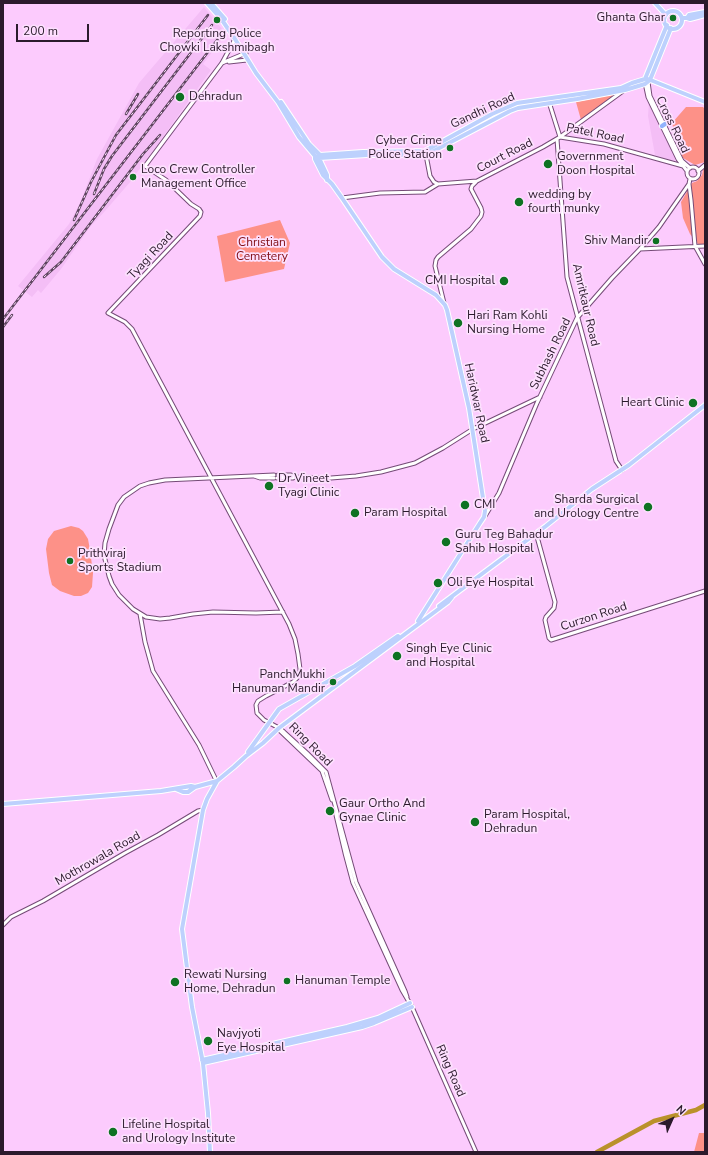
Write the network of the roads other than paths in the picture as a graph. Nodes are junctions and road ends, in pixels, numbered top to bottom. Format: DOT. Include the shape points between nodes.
graph roads {
  1 [pos="206,3"];
  2 [pos="210,3"];
  3 [pos="655,3"];
  4 [pos="658,3"];
  5 [pos="705,12"];
  6 [pos="666,14"];
  7 [pos="705,16"];
  8 [pos="682,18"];
  9 [pos="687,18"];
  10 [pos="666,25"];
  11 [pos="671,28"];
  12 [pos="235,39"];
  13 [pos="245,53"];
  14 [pos="248,60"];
  15 [pos="222,63"];
  16 [pos="647,81"];
  17 [pos="625,90"];
  18 [pos="549,101"];
  19 [pos="705,102"];
  20 [pos="663,125"];
  21 [pos="558,138"];
  22 [pos="426,153"];
  23 [pos="317,155"];
  24 [pos="678,159"];
  25 [pos="674,164"];
  26 [pos="705,165"];
  27 [pos="683,166"];
  28 [pos="688,170"];
  29 [pos="698,171"];
  30 [pos="690,178"];
  31 [pos="477,181"];
  32 [pos="438,184"];
  33 [pos="689,184"];
  34 [pos="342,198"];
  35 [pos="696,246"];
  36 [pos="705,246"];
  37 [pos="640,249"];
  38 [pos="705,264"];
  39 [pos="445,305"];
  40 [pos="577,318"];
  41 [pos="540,397"];
  42 [pos="705,405"];
  43 [pos="472,430"];
  44 [pos="622,470"];
  45 [pos="212,478"];
  46 [pos="484,517"];
  47 [pos="536,533"];
  48 [pos="705,591"];
  49 [pos="283,612"];
  50 [pos="140,614"];
  51 [pos="419,622"];
  52 [pos="269,723"];
  53 [pos="278,728"];
  54 [pos="246,756"];
  55 [pos="217,781"];
  56 [pos="3,804"];
  57 [pos="203,810"];
  58 [pos="3,925"];
  59 [pos="411,1005"];
  60 [pos="202,1061"];
  61 [pos="210,1152"];
  62 [pos="476,1152"];
  1 -- 12 [label="main road"];
  2 -- 13 [label="main road" via="224,18"];
  3 -- 6 [label="main road"];
  4 -- 6 [label="main road"];
  5 -- 9 [label="main road" via="689,15"];
  6 -- 8 [label="main road" via="674,11"];
  6 -- 10 [label="main road"];
  7 -- 9 [label="main road"];
  8 -- 9 [label="main road"];
  8 -- 11 [label="main road" via="677,28"];
  10 -- 11 [label="main road"];
  10 -- 16 [label="main road"];
  11 -- 16 [label="main road"];
  12 -- 13 [label="main road"];
  12 -- 15 [label="street"];
  13 -- 14 [label="main road"];
  13 -- 15 [label="street"];
  13 -- 23 [label="main road"];
  14 -- 15 [label="street"];
  14 -- 23 [label="main road" via="299,137"];
  15 -- 45 [label="street, Tyagi Road" via="145,166 166,180 199,209 200,216 108,313 132,329"];
  16 -- 17 [label="main road, Gandhi Road"];
  16 -- 18 [label="main road, Gandhi Road"];
  16 -- 19 [label="main road"];
  16 -- 20 [label="street, Cross Road" via="650,96"];
  17 -- 18 [label="main road, Gandhi Road"];
  17 -- 21 [label="street, Court Road"];
  18 -- 21 [label="street, Patel Road"];
  18 -- 22 [label="main road, Gandhi Road" via="517,103 492,114"];
  20 -- 24 [label="street, Cross Road"];
  20 -- 28 [label="street, Cross Road"];
  21 -- 25 [label="street, Patel Road" via="604,144"];
  21 -- 31 [label="street, Court Road"];
  21 -- 40 [label="street, Amritkaur Road" via="567,277"];
  22 -- 23 [label="main road, Gandhi Road" via="363,152"];
  22 -- 32 [label="street" via="430,176"];
  23 -- 34 [label="main road" via="315,159 323,175"];
  24 -- 25 [label="street"];
  24 -- 27 [label="street, Cross Road"];
  25 -- 27 [label="street, Patel Road"];
  26 -- 29 [label="street"];
  27 -- 28 [label="street, Cross Road"];
  28 -- 29 [label="street" via="696,168"];
  28 -- 30 [label="street" via="687,175"];
  29 -- 30 [label="street" via="697,178"];
  30 -- 33 [label="street, Subhash Road"];
  31 -- 32 [label="street, Court Road"];
  31 -- 39 [label="street" via="471,189 481,208 481,216 472,229 436,260 435,266"];
  32 -- 34 [label="street, Court Road" via="425,192 380,193"];
  33 -- 35 [label="street"];
  33 -- 37 [label="street, Subhash Road"];
  34 -- 39 [label="main road" via="388,264 436,295"];
  35 -- 36 [label="street"];
  35 -- 37 [label="street"];
  35 -- 38 [label="street"];
  37 -- 40 [label="street, Subhash Road"];
  39 -- 43 [label="main road, Haridwar Road"];
  40 -- 41 [label="street, Subhash Road"];
  40 -- 44 [label="street, Amritkaur Road" via="616,461"];
  41 -- 43 [label="street"];
  41 -- 46 [label="street, Subhash Road" via="499,493"];
  42 -- 44 [label="main road"];
  43 -- 45 [label="street" via="422,460 373,473 341,477"];
  43 -- 46 [label="main road, Haridwar Road" via="485,506"];
  44 -- 47 [label="main road" via="592,489"];
  45 -- 49 [label="street"];
  45 -- 50 [label="street" via="149,482 129,493 118,505 107,534 104,551 106,562 112,584 119,595"];
  46 -- 51 [label="main road"];
  47 -- 48 [label="street, Curzon Road" via="555,602 554,608 546,617 551,640"];
  47 -- 51 [label="main road"];
  49 -- 50 [label="street" via="213,612 160,619"];
  49 -- 52 [label="street" via="290,624 301,672 295,680 258,701 257,713"];
  50 -- 55 [label="street" via="153,671 199,745"];
  51 -- 52 [label="main road" via="354,666 282,707"];
  51 -- 53 [label="main road"];
  52 -- 53 [label="street, Ring Road"];
  52 -- 54 [label="main road"];
  53 -- 54 [label="main road"];
  53 -- 59 [label="street, Ring Road" via="326,772 356,882"];
  54 -- 55 [label="main road"];
  55 -- 56 [label="main road" via="195,787 188,792 176,789"];
  55 -- 57 [label="main road"];
  57 -- 58 [label="street, Mothrowala Road"];
  57 -- 60 [label="main road" via="182,929"];
  59 -- 60 [label="main road" via="374,1023 347,1031"];
  59 -- 62 [label="street, Ring Road"];
  60 -- 61 [label="main road"];
}
